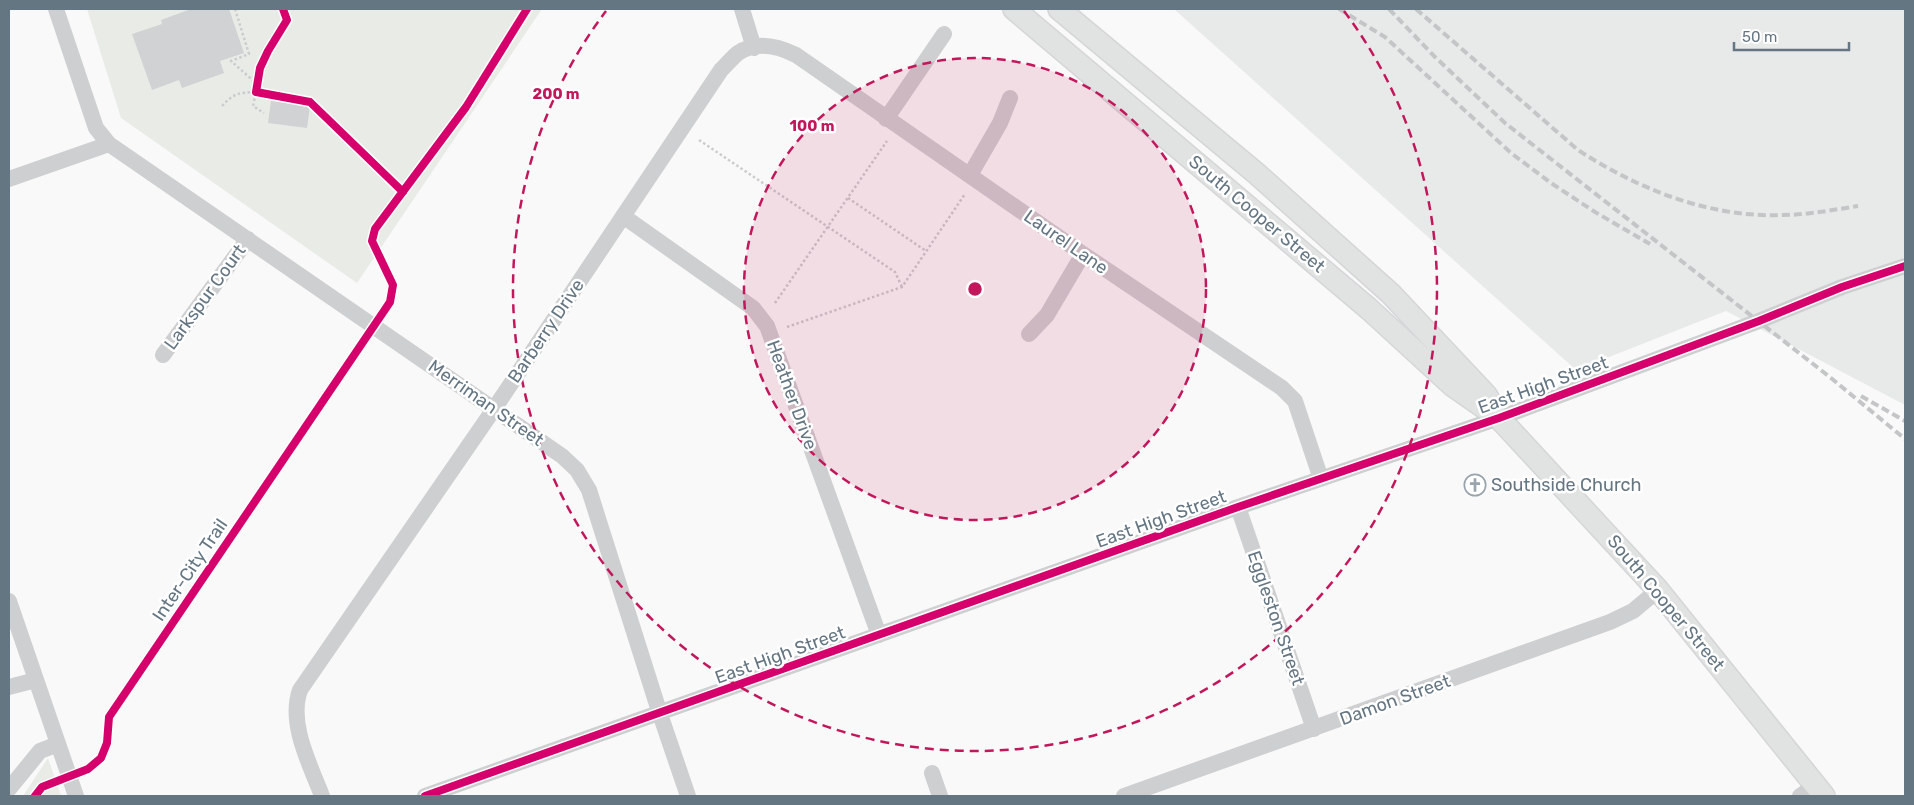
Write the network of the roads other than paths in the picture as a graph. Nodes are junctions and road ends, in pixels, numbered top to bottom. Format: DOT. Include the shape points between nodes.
graph roads {
  1 [pos="56,9"];
  2 [pos="742,9"];
  3 [pos="1014,9"];
  4 [pos="1059,9"];
  5 [pos="944,34"];
  6 [pos="759,46"];
  7 [pos="1010,98"];
  8 [pos="886,119"];
  9 [pos="109,144"];
  10 [pos="970,175"];
  11 [pos="9,179"];
  12 [pos="623,216"];
  13 [pos="248,239"];
  14 [pos="1084,254"];
  15 [pos="1905,266"];
  16 [pos="1029,334"];
  17 [pos="163,355"];
  18 [pos="494,409"];
  19 [pos="1499,418"];
  20 [pos="1321,479"];
  21 [pos="1238,507"];
  22 [pos="1658,590"];
  23 [pos="9,602"];
  24 [pos="879,635"];
  25 [pos="36,680"];
  26 [pos="9,687"];
  27 [pos="660,714"];
  28 [pos="1314,729"];
  29 [pos="58,744"];
  30 [pos="932,772"];
  31 [pos="9,789"];
  32 [pos="1813,793"];
  33 [pos="76,796"];
  34 [pos="322,796"];
  35 [pos="425,796"];
  36 [pos="688,796"];
  37 [pos="940,796"];
  38 [pos="1124,796"];
  1 -- 9 [label="street" via="96,128"];
  2 -- 6 [label="street"];
  3 -- 19 [label="main road, South Cooper Street" via="1369,309 1453,386"];
  4 -- 19 [label="main road, South Cooper Street" via="1257,174 1391,294 1486,394"];
  5 -- 8 [label="street"];
  6 -- 8 [label="street, Laurel Lane" via="785,49 796,55"];
  6 -- 12 [label="street, Barberry Drive" via="738,54 721,70"];
  7 -- 10 [label="street" via="1000,123"];
  8 -- 10 [label="street, Laurel Lane"];
  9 -- 11 [label="street"];
  9 -- 13 [label="street, Merriman Street"];
  10 -- 14 [label="street, Laurel Lane"];
  12 -- 18 [label="street, Barberry Drive"];
  12 -- 24 [label="street, Heather Drive" via="753,308 767,326"];
  13 -- 17 [label="street, Larkspur Court"];
  13 -- 18 [label="street, Merriman Street"];
  14 -- 16 [label="street" via="1048,315"];
  14 -- 20 [label="street, Laurel Lane" via="1282,388 1295,402"];
  15 -- 19 [label="street, East High Street"];
  18 -- 27 [label="street, Merriman Street" via="562,456 577,470 589,490"];
  18 -- 34 [label="street, Barberry Drive" via="300,690 296,703 297,720"];
  19 -- 20 [label="street, East High Street"];
  19 -- 22 [label="main road, South Cooper Street"];
  20 -- 21 [label="street, East High Street"];
  21 -- 24 [label="street, East High Street"];
  21 -- 28 [label="street, Eggleston Street"];
  22 -- 28 [label="street, Damon Street" via="1633,611 1610,622"];
  22 -- 32 [label="main road, South Cooper Street"];
  23 -- 25 [label="street"];
  24 -- 27 [label="street, East High Street"];
  25 -- 26 [label="street"];
  25 -- 29 [label="street"];
  27 -- 35 [label="street, East High Street"];
  27 -- 36 [label="street, Merriman Street"];
  28 -- 38 [label="street, Damon Street"];
  29 -- 31 [label="street" via="40,751"];
  29 -- 33 [label="street"];
  30 -- 37 [label="street"];
}
